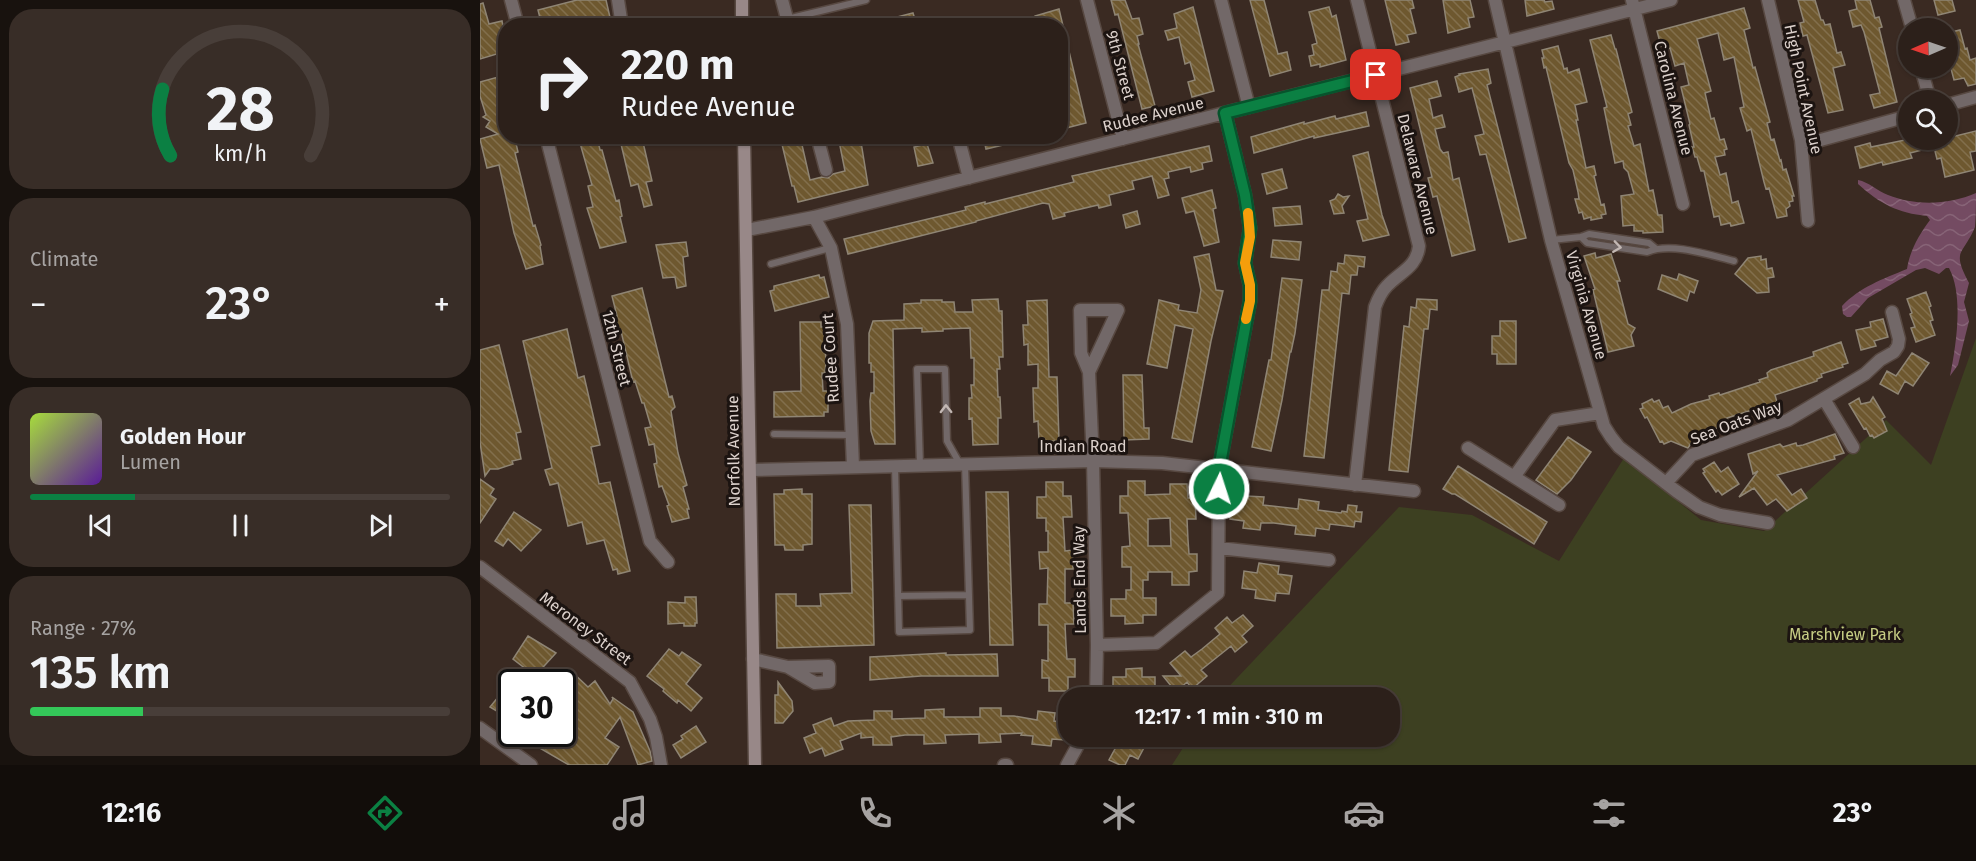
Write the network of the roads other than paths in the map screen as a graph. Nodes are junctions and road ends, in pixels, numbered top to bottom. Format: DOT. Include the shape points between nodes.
graph roads {
  1 [pos="511,0"];
  2 [pos="618,0"];
  3 [pos="742,0"];
  4 [pos="783,0"];
  5 [pos="866,0"];
  6 [pos="1087,0"];
  7 [pos="1221,0"];
  8 [pos="1358,0"];
  9 [pos="1495,0"];
  10 [pos="1671,0"];
  11 [pos="1768,0"];
  12 [pos="1904,0"];
  13 [pos="1633,5"];
  14 [pos="516,18"];
  15 [pos="621,18"];
  16 [pos="742,18"];
  17 [pos="787,18"];
  18 [pos="802,18"];
  19 [pos="1909,18"];
  20 [pos="1505,42"];
  21 [pos="1376,75"];
  22 [pos="1976,97"];
  23 [pos="1958,102"];
  24 [pos="1248,107"];
  25 [pos="1225,113"];
  26 [pos="1898,119"];
  27 [pos="1123,139"];
  28 [pos="1801,140"];
  29 [pos="548,144"];
  30 [pos="744,144"];
  31 [pos="819,144"];
  32 [pos="960,144"];
  33 [pos="826,170"];
  34 [pos="969,178"];
  35 [pos="1683,204"];
  36 [pos="814,217"];
  37 [pos="1808,221"];
  38 [pos="747,230"];
  39 [pos="1551,240"];
  40 [pos="831,248"];
  41 [pos="1734,261"];
  42 [pos="771,264"];
  43 [pos="1892,312"];
  44 [pos="1089,372"];
  45 [pos="1824,399"];
  46 [pos="1600,413"];
  47 [pos="774,434"];
  48 [pos="852,435"];
  49 [pos="1853,447"];
  50 [pos="1468,448"];
  51 [pos="1093,461"];
  52 [pos="963,464"];
  53 [pos="894,465"];
  54 [pos="920,465"];
  55 [pos="853,466"];
  56 [pos="1219,469"];
  57 [pos="750,470"];
  58 [pos="1514,477"];
  59 [pos="1666,483"];
  60 [pos="1355,485"];
  61 [pos="1414,491"];
  62 [pos="1559,505"];
  63 [pos="1768,523"];
  64 [pos="1219,548"];
  65 [pos="1329,560"];
  66 [pos="668,562"];
  67 [pos="480,567"];
  68 [pos="969,595"];
  69 [pos="898,596"];
  70 [pos="1097,645"];
  71 [pos="753,659"];
  72 [pos="788,668"];
  73 [pos="1096,687"];
  74 [pos="480,728"];
  75 [pos="1077,747"];
  76 [pos="531,765"];
  77 [pos="661,765"];
  78 [pos="755,765"];
  79 [pos="1067,765"];
  1 -- 14 [label="street"];
  2 -- 15 [label="street"];
  3 -- 16 [label="main road"];
  4 -- 17 [label="street"];
  5 -- 18 [label="lane"];
  6 -- 27 [label="street, 9th Street"];
  7 -- 24 [label="street"];
  8 -- 21 [label="street, Delaware Avenue"];
  9 -- 20 [label="street, Virginia Avenue"];
  10 -- 13 [label="street, Rudee Avenue"];
  11 -- 28 [label="street, High Point Avenue"];
  12 -- 19 [label="street"];
  13 -- 20 [label="street, Rudee Avenue"];
  13 -- 35 [label="street, Carolina Avenue"];
  20 -- 21 [label="street, Rudee Avenue"];
  20 -- 39 [label="street, Virginia Avenue"];
  21 -- 24 [label="street, Rudee Avenue"];
  21 -- 60 [label="street, Delaware Avenue" via="1419,246 1413,264 1385,287 1375,307"];
  22 -- 23 [label="street"];
  24 -- 25 [label="street, Rudee Avenue"];
  25 -- 27 [label="street, Rudee Avenue"];
  25 -- 56 [label="street" via="1250,228 1245,263 1250,301"];
  26 -- 28 [label="street" via="1817,141"];
  27 -- 34 [label="street, Rudee Avenue"];
  28 -- 37 [label="street, High Point Avenue"];
  29 -- 66 [label="street, 12th Street" via="650,541"];
  30 -- 38 [label="main road, Norfolk Avenue"];
  31 -- 33 [label="street"];
  32 -- 34 [label="street"];
  34 -- 36 [label="street, Rudee Avenue"];
  36 -- 38 [label="street, Rudee Avenue"];
  36 -- 40 [label="street, Rudee Court"];
  38 -- 57 [label="main road, Norfolk Avenue"];
  39 -- 41 [label="lane" via="1589,234 1649,243 1655,248 1692,250"];
  39 -- 46 [label="street, Virginia Avenue"];
  40 -- 42 [label="lane"];
  40 -- 48 [label="street, Rudee Court" via="847,324"];
  43 -- 45 [label="street, Sea Oats Way" via="1899,339 1894,352"];
  44 -- 44 [label="street" via="1098,352 1118,310 1080,310 1081,353"];
  44 -- 51 [label="street, Lands End Way"];
  45 -- 49 [label="street"];
  45 -- 59 [label="street, Sea Oats Way" via="1788,420 1692,455"];
  46 -- 58 [label="street" via="1555,420"];
  46 -- 59 [label="street, Virginia Avenue" via="1619,447"];
  47 -- 48 [label="lane"];
  48 -- 55 [label="street, Rudee Court"];
  50 -- 58 [label="street"];
  51 -- 52 [label="street, Indian Road"];
  51 -- 56 [label="street, Indian Road"];
  51 -- 70 [label="street, Lands End Way"];
  52 -- 54 [label="street, Indian Road"];
  52 -- 54 [label="lane, one-way" via="947,441 945,369 917,369"];
  52 -- 68 [label="lane"];
  53 -- 54 [label="street, Indian Road"];
  53 -- 55 [label="street, Indian Road"];
  53 -- 69 [label="lane"];
  55 -- 57 [label="street, Indian Road"];
  56 -- 60 [label="street, Indian Road"];
  56 -- 64 [label="street"];
  57 -- 71 [label="main road, Norfolk Avenue"];
  58 -- 62 [label="street"];
  59 -- 63 [label="street, Virginia Avenue" via="1688,501 1711,512"];
  60 -- 61 [label="street, Indian Road"];
  64 -- 65 [label="street"];
  64 -- 70 [label="street" via="1218,593 1156,643"];
  67 -- 77 [label="street, Meroney Street" via="630,682 650,719"];
  68 -- 69 [label="lane"];
  68 -- 69 [label="lane" via="970,630 899,632"];
  70 -- 73 [label="street, Lands End Way"];
  71 -- 72 [label="street"];
  71 -- 78 [label="main road, Norfolk Avenue"];
  74 -- 76 [label="street"];
  75 -- 79 [label="street"];
}
